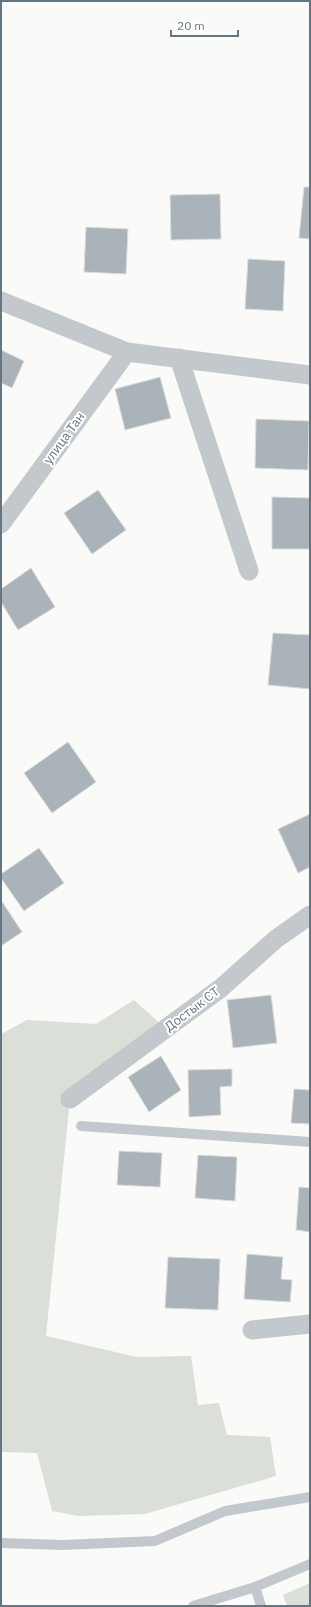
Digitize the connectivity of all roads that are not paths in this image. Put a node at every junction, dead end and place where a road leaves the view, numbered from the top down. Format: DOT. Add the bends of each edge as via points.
graph roads {
  1 [pos="1,301"];
  2 [pos="127,352"];
  3 [pos="178,358"];
  4 [pos="310,376"];
  5 [pos="1,524"];
  6 [pos="249,571"];
  7 [pos="310,915"];
  8 [pos="70,1100"];
  9 [pos="81,1126"];
  10 [pos="310,1142"];
  11 [pos="310,1324"];
  12 [pos="252,1330"];
  13 [pos="310,1496"];
  14 [pos="1,1543"];
  15 [pos="310,1564"];
  16 [pos="255,1587"];
  17 [pos="193,1606"];
  18 [pos="261,1606"];
  1 -- 2 [label="street"];
  2 -- 3 [label="street"];
  2 -- 5 [label="street, улица Тан"];
  3 -- 4 [label="street"];
  3 -- 6 [label="street"];
  7 -- 8 [label="street, Достык СТ" via="276,939 221,988"];
  9 -- 10 [label="lane"];
  11 -- 12 [label="street"];
  13 -- 14 [label="lane" via="225,1511 155,1541 63,1545"];
  15 -- 16 [label="lane"];
  16 -- 17 [label="lane"];
  16 -- 18 [label="lane"];
}
